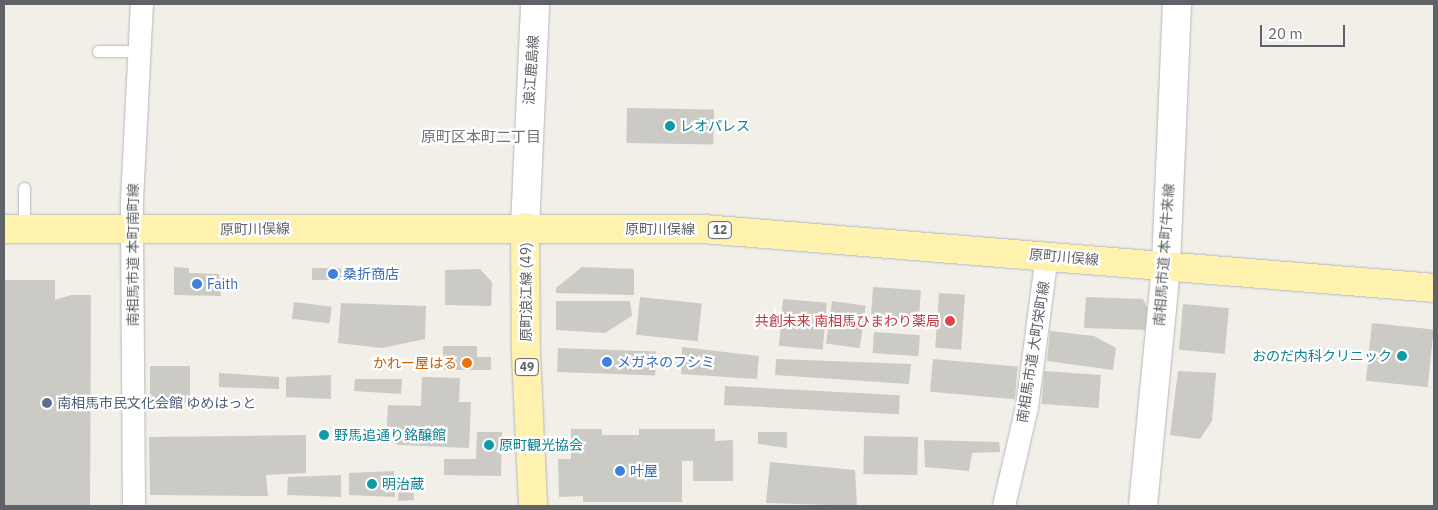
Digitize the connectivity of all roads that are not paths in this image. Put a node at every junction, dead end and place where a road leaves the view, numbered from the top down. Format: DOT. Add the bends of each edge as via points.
graph roads {
  1 [pos="142,4"];
  2 [pos="535,4"];
  3 [pos="1177,4"];
  4 [pos="98,50"];
  5 [pos="139,51"];
  6 [pos="24,188"];
  7 [pos="525,227"];
  8 [pos="14,229"];
  9 [pos="132,230"];
  10 [pos="1047,256"];
  11 [pos="1166,266"];
  12 [pos="1434,288"];
  13 [pos="134,506"];
  14 [pos="533,506"];
  15 [pos="1004,506"];
  16 [pos="1143,506"];
  1 -- 5 [label="street, 南相馬市道 本町南町線"];
  2 -- 7 [label="street, 浪江鹿島線"];
  3 -- 11 [label="street, 南相馬市道 本町牛来線"];
  4 -- 5 [label="lane"];
  5 -- 9 [label="street, 南相馬市道 本町南町線"];
  6 -- 8 [label="lane"];
  7 -- 9 [label="main road, 原町川俣線 / 12"];
  7 -- 10 [label="main road, 原町川俣線 / 12" via="703,229"];
  7 -- 14 [label="main road, 原町浪江線 (49) / 49" via="526,355"];
  8 -- 9 [label="main road, 原町川俣線 / 12"];
  9 -- 13 [label="street, 南相馬市道 本町南町線"];
  10 -- 11 [label="main road, 原町川俣線 / 12"];
  10 -- 15 [label="street, 南相馬市道 大町栄町線" via="1027,407"];
  11 -- 12 [label="main road, 原町川俣線 / 12"];
  11 -- 16 [label="street, 南相馬市道 本町牛来線"];
}
